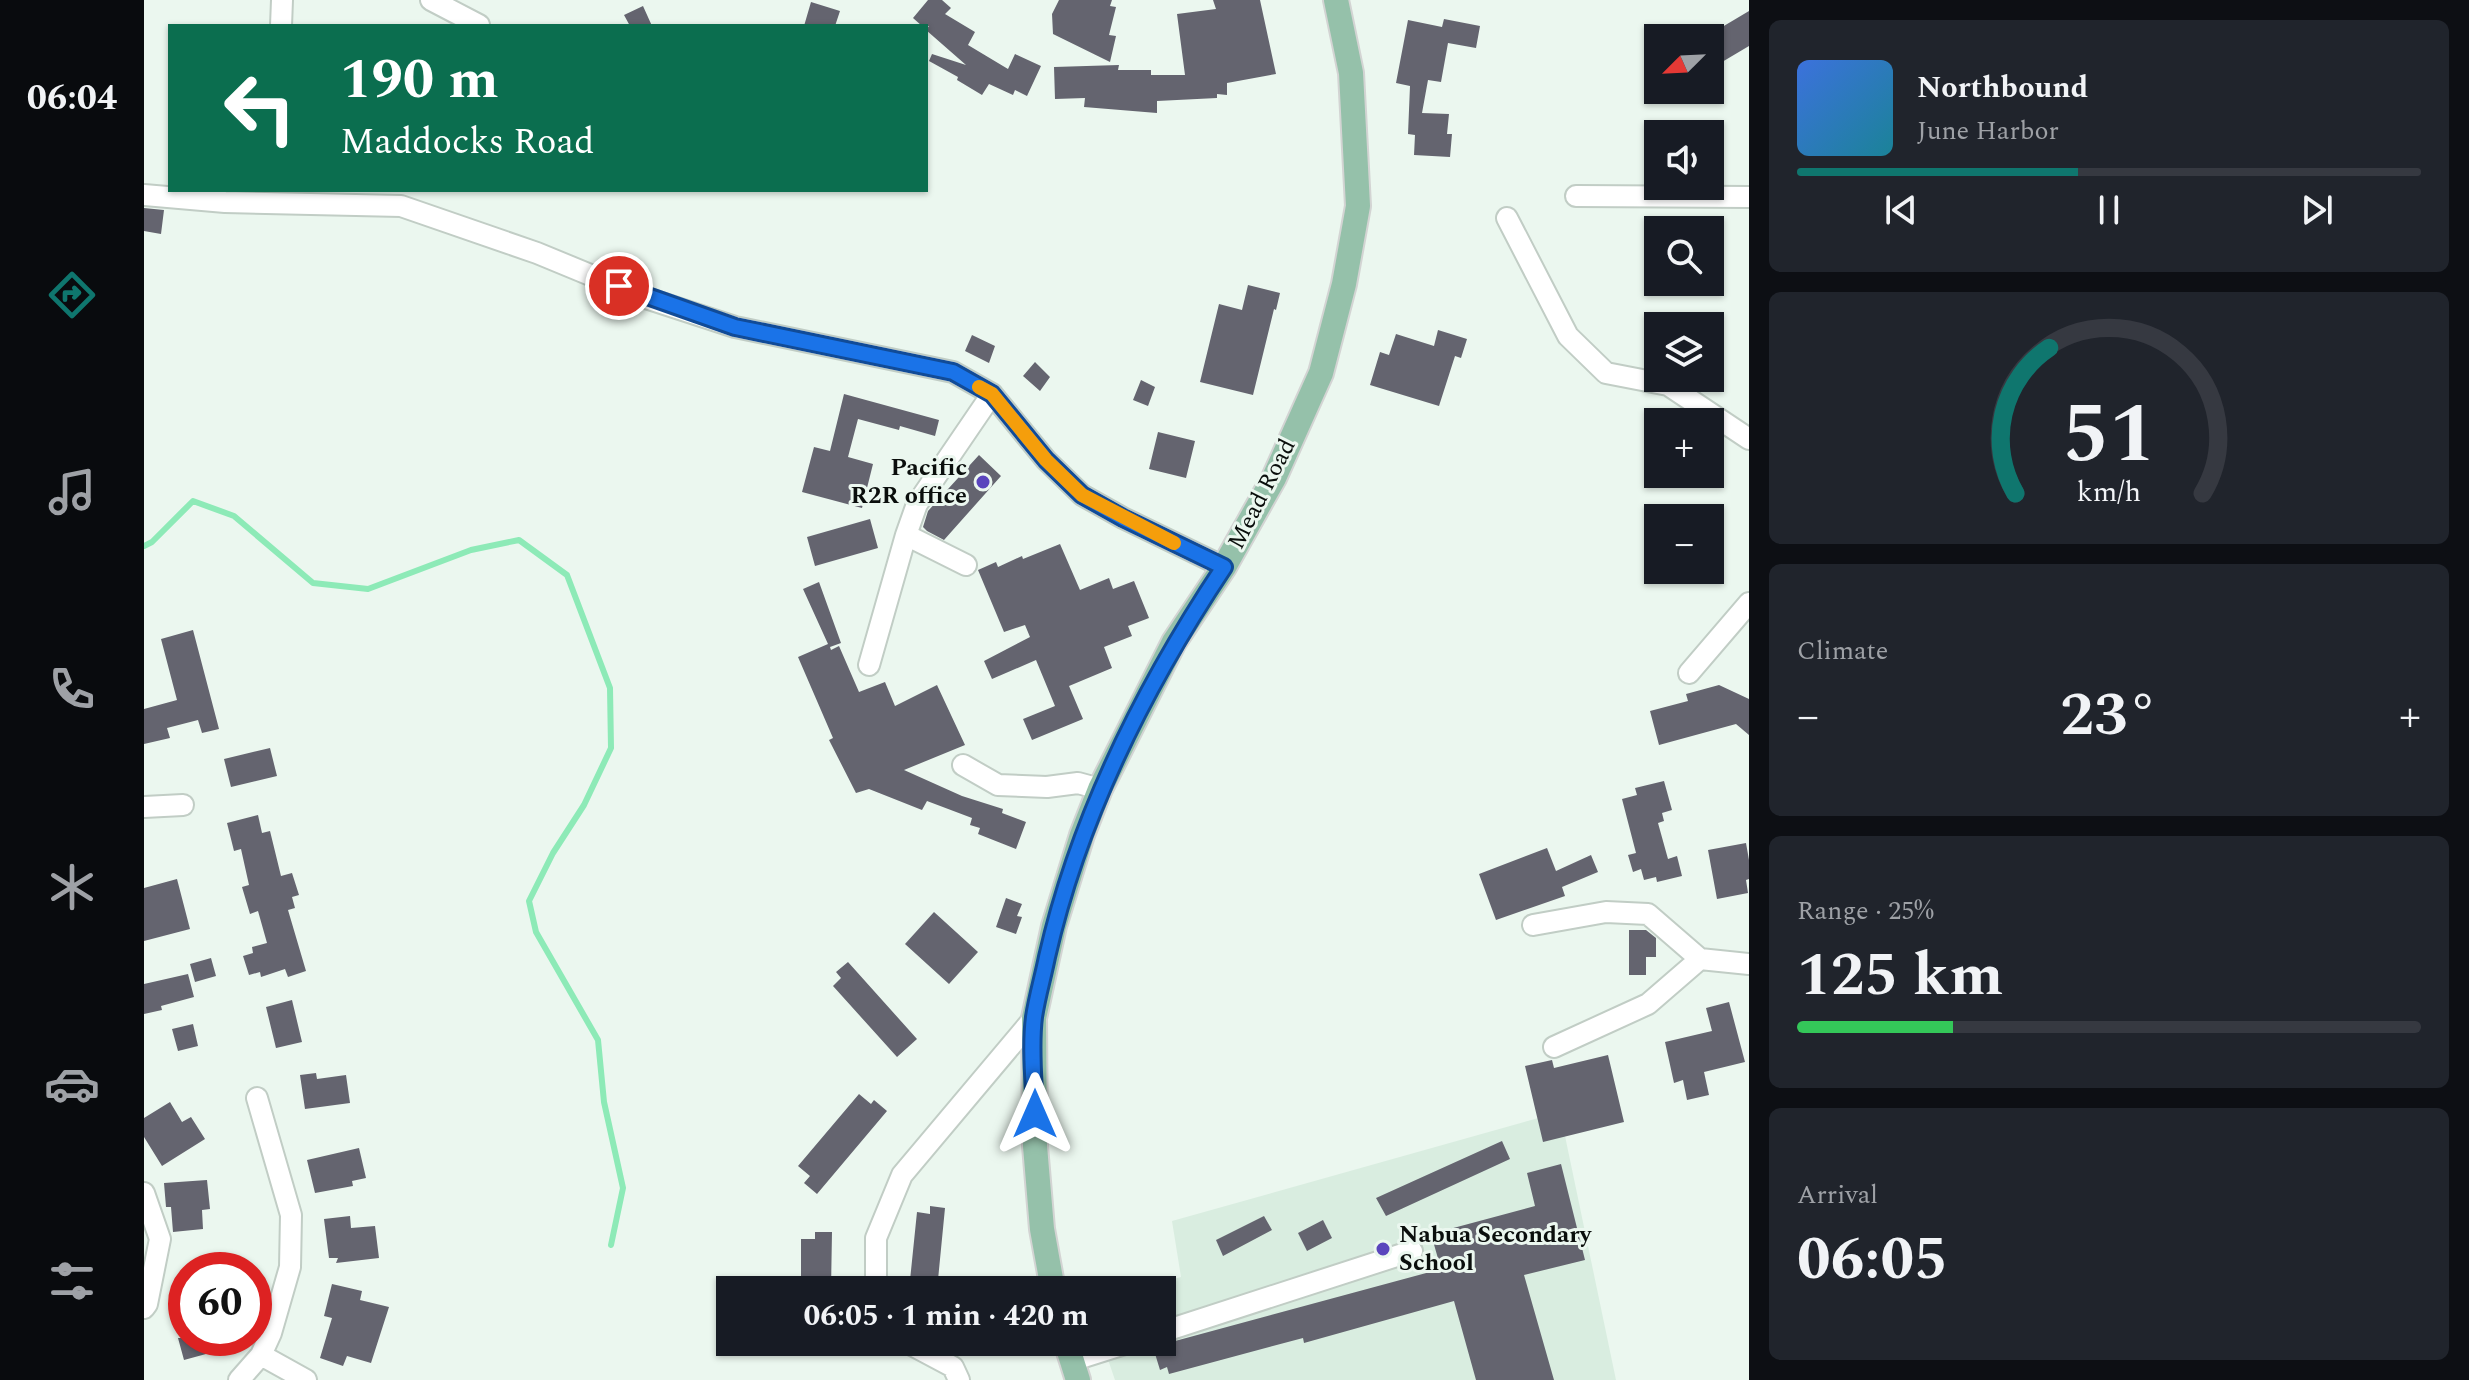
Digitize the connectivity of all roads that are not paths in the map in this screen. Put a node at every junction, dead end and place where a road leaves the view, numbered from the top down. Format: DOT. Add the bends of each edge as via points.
graph roads {
  1 [pos="282,0"];
  2 [pos="431,0"];
  3 [pos="1336,0"];
  4 [pos="281,24"];
  5 [pos="477,24"];
  6 [pos="144,195"];
  7 [pos="1576,196"];
  8 [pos="275,197"];
  9 [pos="1749,197"];
  10 [pos="1507,218"];
  11 [pos="992,394"];
  12 [pos="1749,439"];
  13 [pos="906,535"];
  14 [pos="966,565"];
  15 [pos="1224,567"];
  16 [pos="1749,603"];
  17 [pos="869,665"];
  18 [pos="1689,673"];
  19 [pos="963,765"];
  20 [pos="1100,789"];
  21 [pos="183,805"];
  22 [pos="144,807"];
  23 [pos="1533,925"];
  24 [pos="1700,959"];
  25 [pos="1749,964"];
  26 [pos="1034,1018"];
  27 [pos="1554,1047"];
  28 [pos="257,1098"];
  29 [pos="144,1193"];
  30 [pos="1412,1251"];
  31 [pos="876,1276"];
  32 [pos="1050,1276"];
  33 [pos="144,1308"];
  34 [pos="1176,1327"];
  35 [pos="272,1330"];
  36 [pos="260,1356"];
  37 [pos="263,1356"];
  38 [pos="932,1356"];
  39 [pos="239,1380"];
  40 [pos="306,1380"];
  41 [pos="959,1380"];
  1 -- 4 [label="street"];
  2 -- 5 [label="street"];
  3 -- 15 [label="main road, Mead Road" via="1351,73 1358,206 1344,284 1321,373 1274,478"];
  6 -- 8 [label="street" via="225,202"];
  7 -- 9 [label="street"];
  8 -- 11 [label="street" via="401,206 735,327 953,372"];
  10 -- 12 [label="street" via="1568,336 1582,352 1606,373 1668,385"];
  11 -- 13 [label="street" via="917,504"];
  11 -- 15 [label="street" via="1082,495"];
  13 -- 14 [label="street"];
  13 -- 17 [label="street"];
  15 -- 20 [label="main road, Mead Road" via="1174,642"];
  16 -- 18 [label="street"];
  19 -- 20 [label="street" via="998,785 1078,783"];
  20 -- 26 [label="main road, Mead Road" via="1054,926"];
  21 -- 22 [label="street"];
  23 -- 24 [label="street" via="1606,912 1648,914"];
  24 -- 25 [label="street"];
  24 -- 27 [label="street" via="1648,1004"];
  26 -- 31 [label="street" via="902,1175 876,1238"];
  26 -- 32 [label="main road, Mead Road" via="1035,1146"];
  28 -- 35 [label="street" via="291,1215 290,1267"];
  29 -- 33 [label="street" via="160,1239"];
  30 -- 34 [label="street"];
  36 -- 39 [label="street"];
  37 -- 40 [label="street"];
  38 -- 41 [label="street" via="953,1367"];
}
